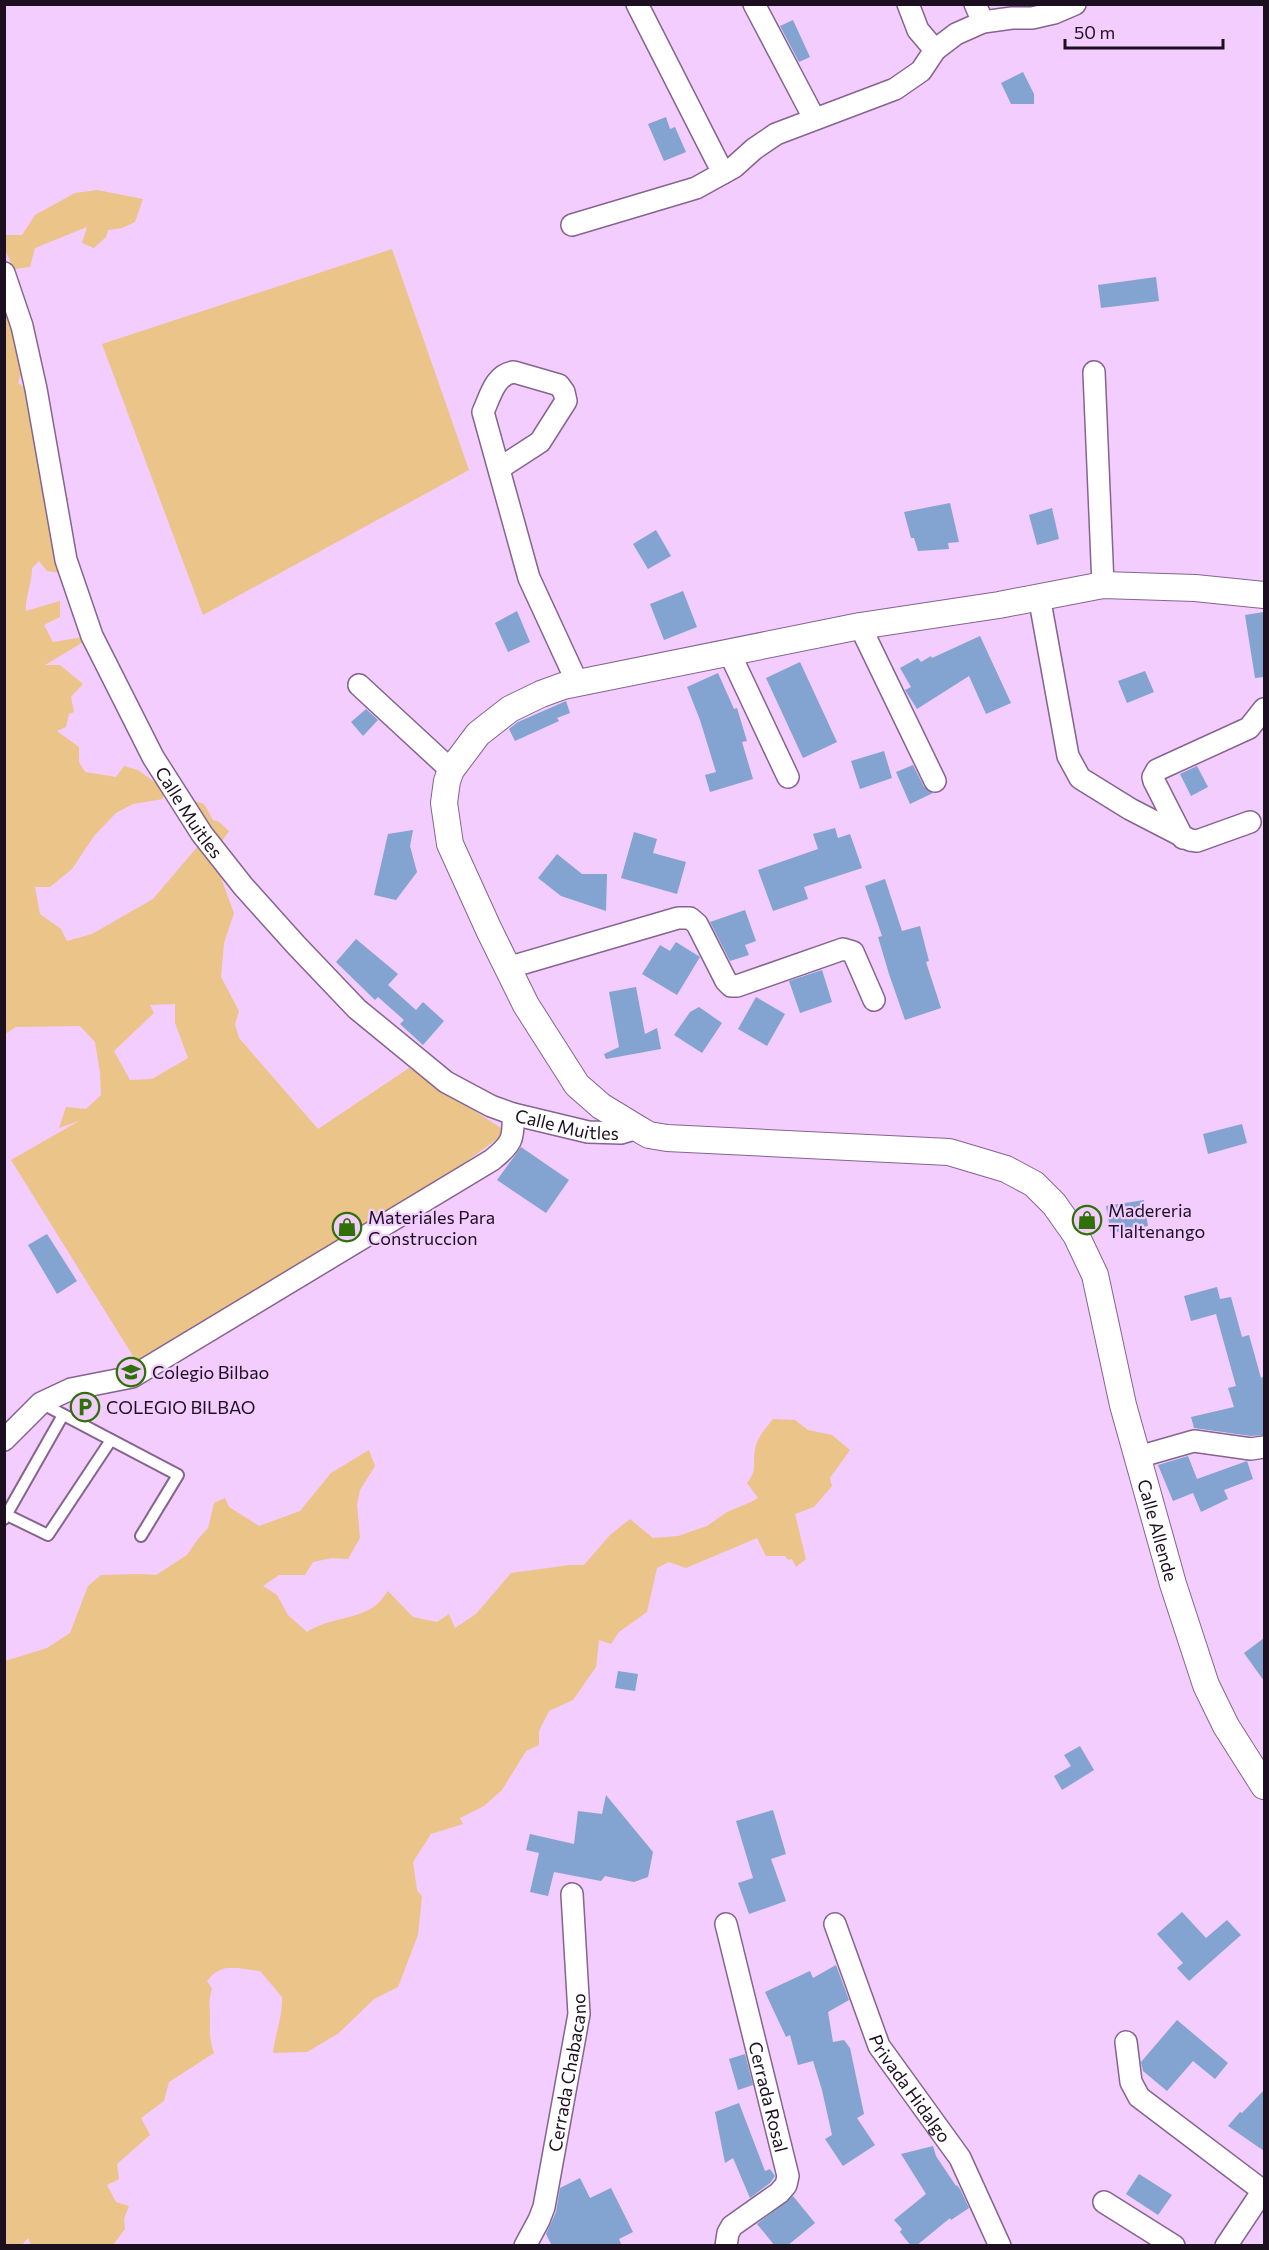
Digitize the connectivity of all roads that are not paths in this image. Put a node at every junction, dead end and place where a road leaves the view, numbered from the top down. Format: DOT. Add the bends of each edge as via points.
graph roads {
  1 [pos="637,4"];
  2 [pos="754,4"];
  3 [pos="908,4"];
  4 [pos="1075,4"];
  5 [pos="1031,11"];
  6 [pos="979,13"];
  7 [pos="935,50"];
  8 [pos="814,118"];
  9 [pos="723,173"];
  10 [pos="572,225"];
  11 [pos="4,273"];
  12 [pos="1094,372"];
  13 [pos="500,468"];
  14 [pos="1103,585"];
  15 [pos="1264,595"];
  16 [pos="1039,596"];
  17 [pos="860,626"];
  18 [pos="730,654"];
  19 [pos="578,682"];
  20 [pos="359,685"];
  21 [pos="1264,710"];
  22 [pos="451,770"];
  23 [pos="788,777"];
  24 [pos="935,781"];
  25 [pos="1250,822"];
  26 [pos="1183,838"];
  27 [pos="507,968"];
  28 [pos="874,1000"];
  29 [pos="513,1114"];
  30 [pos="637,1128"];
  31 [pos="41,1403"];
  32 [pos="63,1415"];
  33 [pos="4,1440"];
  34 [pos="111,1440"];
  35 [pos="1264,1447"];
  36 [pos="1138,1457"];
  37 [pos="6,1517"];
  38 [pos="141,1536"];
  39 [pos="1264,1786"];
  40 [pos="572,1894"];
  41 [pos="726,1924"];
  42 [pos="835,1924"];
  43 [pos="1126,2042"];
  44 [pos="1264,2190"];
  45 [pos="1104,2202"];
  46 [pos="525,2246"];
  47 [pos="726,2246"];
  48 [pos="1000,2246"];
  49 [pos="1174,2246"];
  50 [pos="1226,2246"];
  1 -- 9 [label="street"];
  2 -- 8 [label="street"];
  3 -- 7 [label="street" via="918,30"];
  4 -- 5 [label="street" via="1054,13"];
  5 -- 6 [label="street" via="1011,18"];
  6 -- 7 [label="street"];
  7 -- 8 [label="street" via="921,71 895,88"];
  8 -- 9 [label="street" via="776,134"];
  9 -- 10 [label="street" via="696,188"];
  11 -- 29 [label="street, Calle Muitles" via="34,379 66,560 92,636 153,757 202,834 243,886 357,1010 446,1082"];
  12 -- 14 [label="street"];
  13 -- 13 [label="street" via="483,412 498,379 514,372 559,385 566,401 546,435"];
  13 -- 19 [label="street" via="529,578"];
  14 -- 15 [label="street"];
  14 -- 16 [label="street"];
  16 -- 17 [label="street"];
  16 -- 26 [label="street" via="1072,766 1080,778"];
  17 -- 18 [label="street"];
  17 -- 24 [label="street"];
  18 -- 19 [label="street"];
  18 -- 23 [label="street"];
  19 -- 22 [label="street" via="510,709 478,734"];
  20 -- 22 [label="street"];
  21 -- 26 [label="street" via="1249,728 1159,768 1154,774"];
  22 -- 27 [label="street, Calle Allende" via="444,803 450,844"];
  25 -- 26 [label="street" via="1197,841"];
  27 -- 28 [label="street" via="678,918 690,918 731,986 848,949 853,952"];
  27 -- 30 [label="street, Calle Allende" via="577,1085 601,1106"];
  29 -- 30 [label="street, Calle Muitles" via="588,1132 621,1133"];
  29 -- 31 [label="street" via="514,1134 492,1160 132,1377 71,1389"];
  30 -- 36 [label="street, Calle Allende" via="667,1138 949,1152 1006,1169 1034,1184 1063,1215 1095,1275"];
  31 -- 32 [label="lane"];
  31 -- 33 [label="street"];
  32 -- 34 [label="lane"];
  32 -- 37 [label="lane"];
  34 -- 37 [label="lane" via="48,1535"];
  34 -- 38 [label="lane" via="178,1475"];
  35 -- 36 [label="street" via="1251,1449 1194,1441"];
  36 -- 39 [label="street, Calle Allende" via="1206,1685 1226,1726"];
  40 -- 46 [label="street, Cerrada Chabacano" via="579,2014 544,2207"];
  41 -- 47 [label="street, Cerrada Rosal" via="788,2176 779,2193 732,2226"];
  42 -- 48 [label="street, Privada Hidalgo" via="879,2046 960,2158"];
  43 -- 44 [label="street" via="1131,2082 1139,2097"];
  44 -- 50 [label="street"];
  45 -- 49 [label="street"];
}
